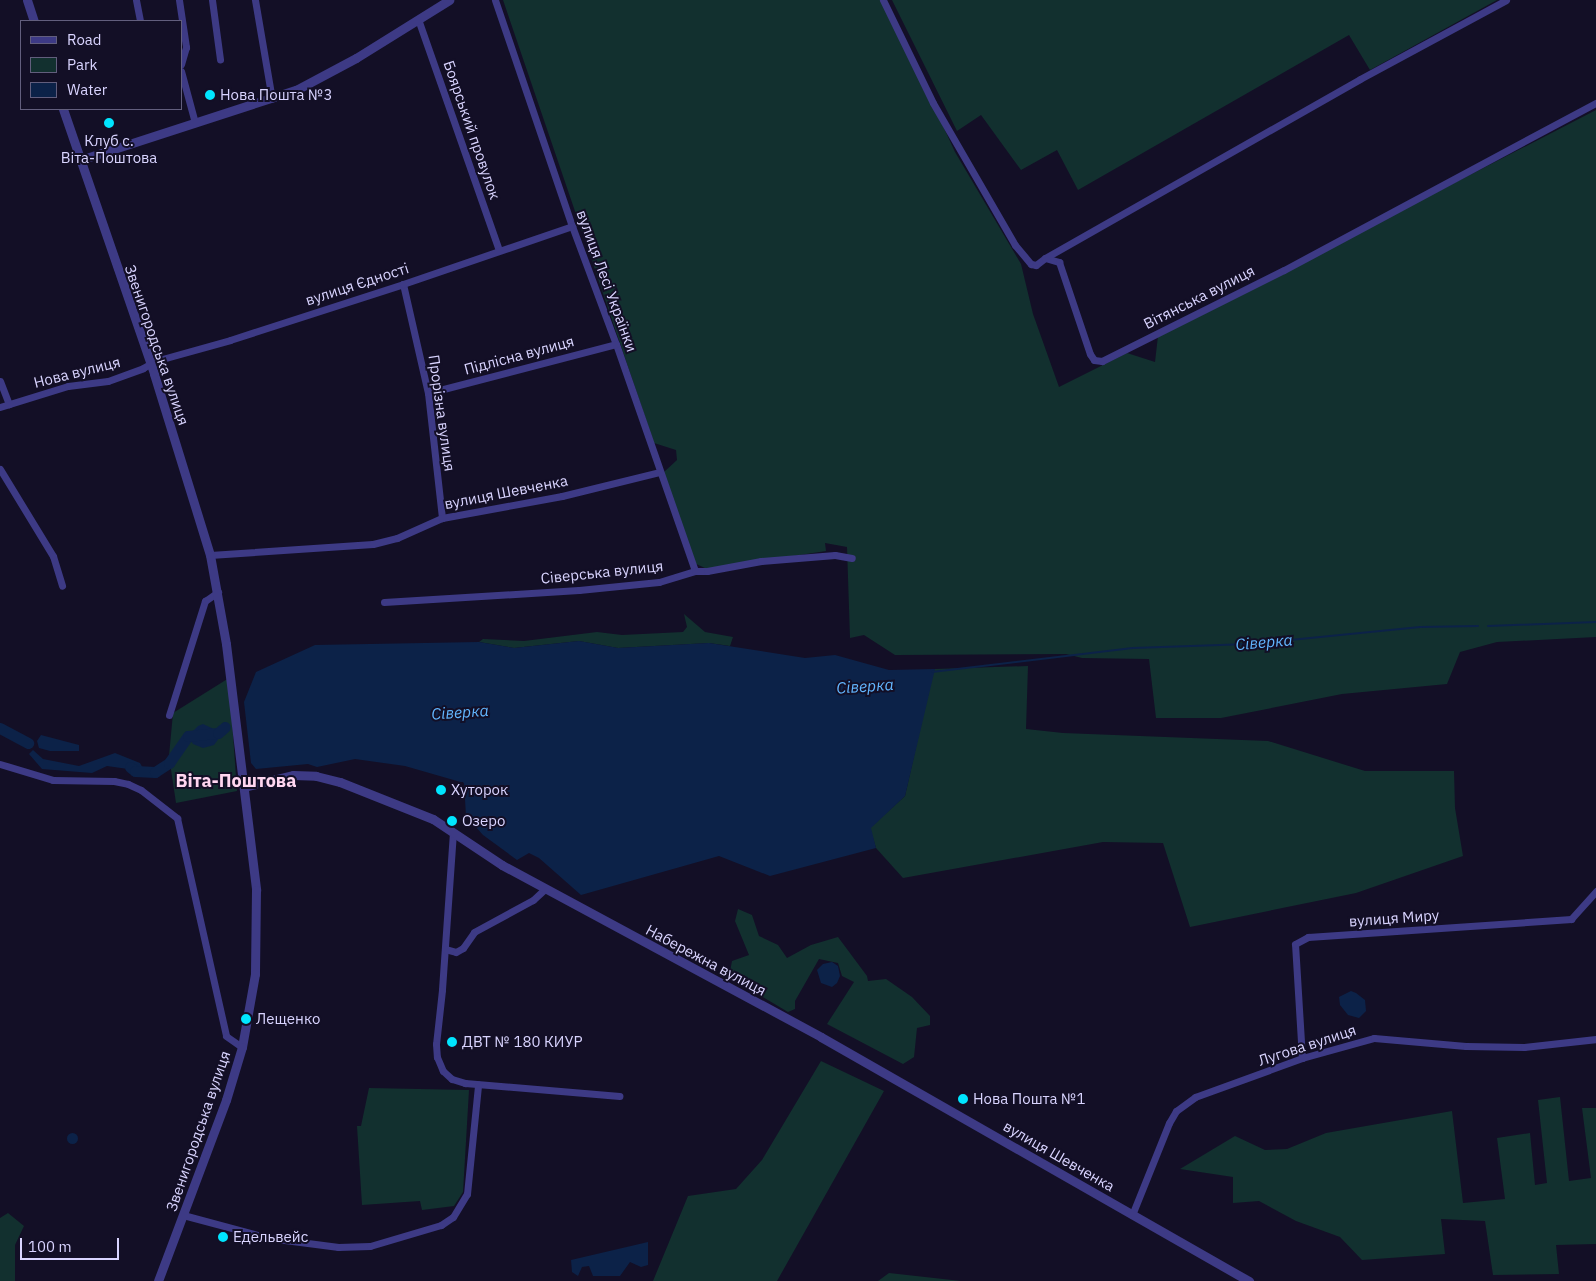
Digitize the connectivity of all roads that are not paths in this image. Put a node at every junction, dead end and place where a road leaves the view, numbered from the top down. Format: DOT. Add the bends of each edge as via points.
graph roads {
  1 [pos="27,0"];
  2 [pos="136,0"];
  3 [pos="179,0"];
  4 [pos="212,0"];
  5 [pos="255,0"];
  6 [pos="449,0"];
  7 [pos="494,0"];
  8 [pos="883,0"];
  9 [pos="1506,0"];
  10 [pos="418,19"];
  11 [pos="34,20"];
  12 [pos="140,20"];
  13 [pos="182,20"];
  14 [pos="182,20"];
  15 [pos="220,59"];
  16 [pos="182,61"];
  17 [pos="182,75"];
  18 [pos="272,99"];
  19 [pos="1596,103"];
  20 [pos="63,110"];
  21 [pos="195,123"];
  22 [pos="80,160"];
  23 [pos="572,226"];
  24 [pos="499,250"];
  25 [pos="1045,258"];
  26 [pos="403,284"];
  27 [pos="616,344"];
  28 [pos="150,364"];
  29 [pos="0,381"];
  30 [pos="428,393"];
  31 [pos="9,404"];
  32 [pos="0,407"];
  33 [pos="0,469"];
  34 [pos="660,472"];
  35 [pos="442,518"];
  36 [pos="210,555"];
  37 [pos="852,558"];
  38 [pos="696,571"];
  39 [pos="62,586"];
  40 [pos="218,592"];
  41 [pos="384,602"];
  42 [pos="169,715"];
  43 [pos="0,764"];
  44 [pos="244,787"];
  45 [pos="453,832"];
  46 [pos="545,889"];
  47 [pos="1596,891"];
  48 [pos="445,949"];
  49 [pos="1596,1039"];
  50 [pos="242,1047"];
  51 [pos="854,1056"];
  52 [pos="1302,1058"];
  53 [pos="478,1084"];
  54 [pos="619,1096"];
  55 [pos="183,1215"];
  56 [pos="1132,1215"];
  57 [pos="158,1281"];
  58 [pos="1249,1281"];
  1 -- 11 [label="street"];
  2 -- 12 [label="street"];
  3 -- 14 [label="street"];
  4 -- 15 [label="street"];
  5 -- 18 [label="street"];
  6 -- 10 [label="street"];
  7 -- 23 [label="street, вулиця Лесі Українки"];
  8 -- 25 [label="street" via="933,103 1015,245 1031,264 1036,265"];
  9 -- 25 [label="street"];
  10 -- 18 [label="street" via="318,79"];
  10 -- 24 [label="street, Боярський провулок"];
  13 -- 16 [label="street" via="186,47"];
  17 -- 21 [label="street"];
  18 -- 21 [label="street"];
  19 -- 25 [label="street, Вітянська вулиця" via="1420,198 1102,361 1094,360 1090,354 1059,262"];
  20 -- 22 [label="street, Звенигородська вулиця"];
  21 -- 22 [label="street"];
  22 -- 28 [label="street, Звенигородська вулиця"];
  23 -- 24 [label="street, вулиця Єдності"];
  23 -- 27 [label="street, вулиця Лесі Українки"];
  24 -- 26 [label="street, вулиця Єдності"];
  26 -- 28 [label="street, вулиця Єдності"];
  26 -- 30 [label="street, Прорізна вулиця"];
  27 -- 30 [label="street, Підлісна вулиця"];
  27 -- 34 [label="street, вулиця Лесі Українки"];
  28 -- 31 [label="street, Нова вулиця" via="108,381 68,386"];
  28 -- 36 [label="street, Звенигородська вулиця"];
  29 -- 31 [label="street"];
  30 -- 35 [label="street, Прорізна вулиця"];
  31 -- 32 [label="street, Нова вулиця"];
  33 -- 39 [label="street" via="53,556"];
  34 -- 35 [label="street, вулиця Шевченка" via="562,496"];
  34 -- 38 [label="street, вулиця Лесі Українки"];
  35 -- 36 [label="street, вулиця Шевченка" via="373,544"];
  36 -- 40 [label="street, Звенигородська вулиця"];
  37 -- 38 [label="street, Сіверська вулиця" via="835,555 761,561"];
  38 -- 41 [label="street, Сіверська вулиця" via="659,582"];
  40 -- 42 [label="street" via="205,601"];
  40 -- 44 [label="street, Звенигородська вулиця"];
  43 -- 50 [label="street, Звенигородська вулиця" via="53,780 128,784 177,818 226,1036"];
  44 -- 45 [label="street, Набережна вулиця" via="293,775 330,778 425,815"];
  44 -- 50 [label="street, Звенигородська вулиця" via="257,928 254,982"];
  45 -- 46 [label="street, Набережна вулиця"];
  45 -- 48 [label="street"];
  46 -- 48 [label="street" via="533,900 474,932 463,948 456,952"];
  46 -- 51 [label="street, Набережна вулиця"];
  47 -- 52 [label="street, вулиця Миру" via="1572,919 1308,937 1295,944"];
  48 -- 53 [label="street" via="437,1058 443,1071 452,1079"];
  49 -- 52 [label="street, Лугова вулиця" via="1524,1047 1374,1038"];
  50 -- 55 [label="street, Звенигородська вулиця"];
  51 -- 56 [label="street, вулиця Шевченка"];
  52 -- 56 [label="street, Лугова вулиця" via="1185,1103 1169,1123"];
  53 -- 54 [label="street"];
  53 -- 55 [label="street" via="468,1194 452,1217 441,1225 362,1247 338,1247 268,1238"];
  55 -- 57 [label="street, Звенигородська вулиця"];
  56 -- 58 [label="street, вулиця Шевченка"];
}
